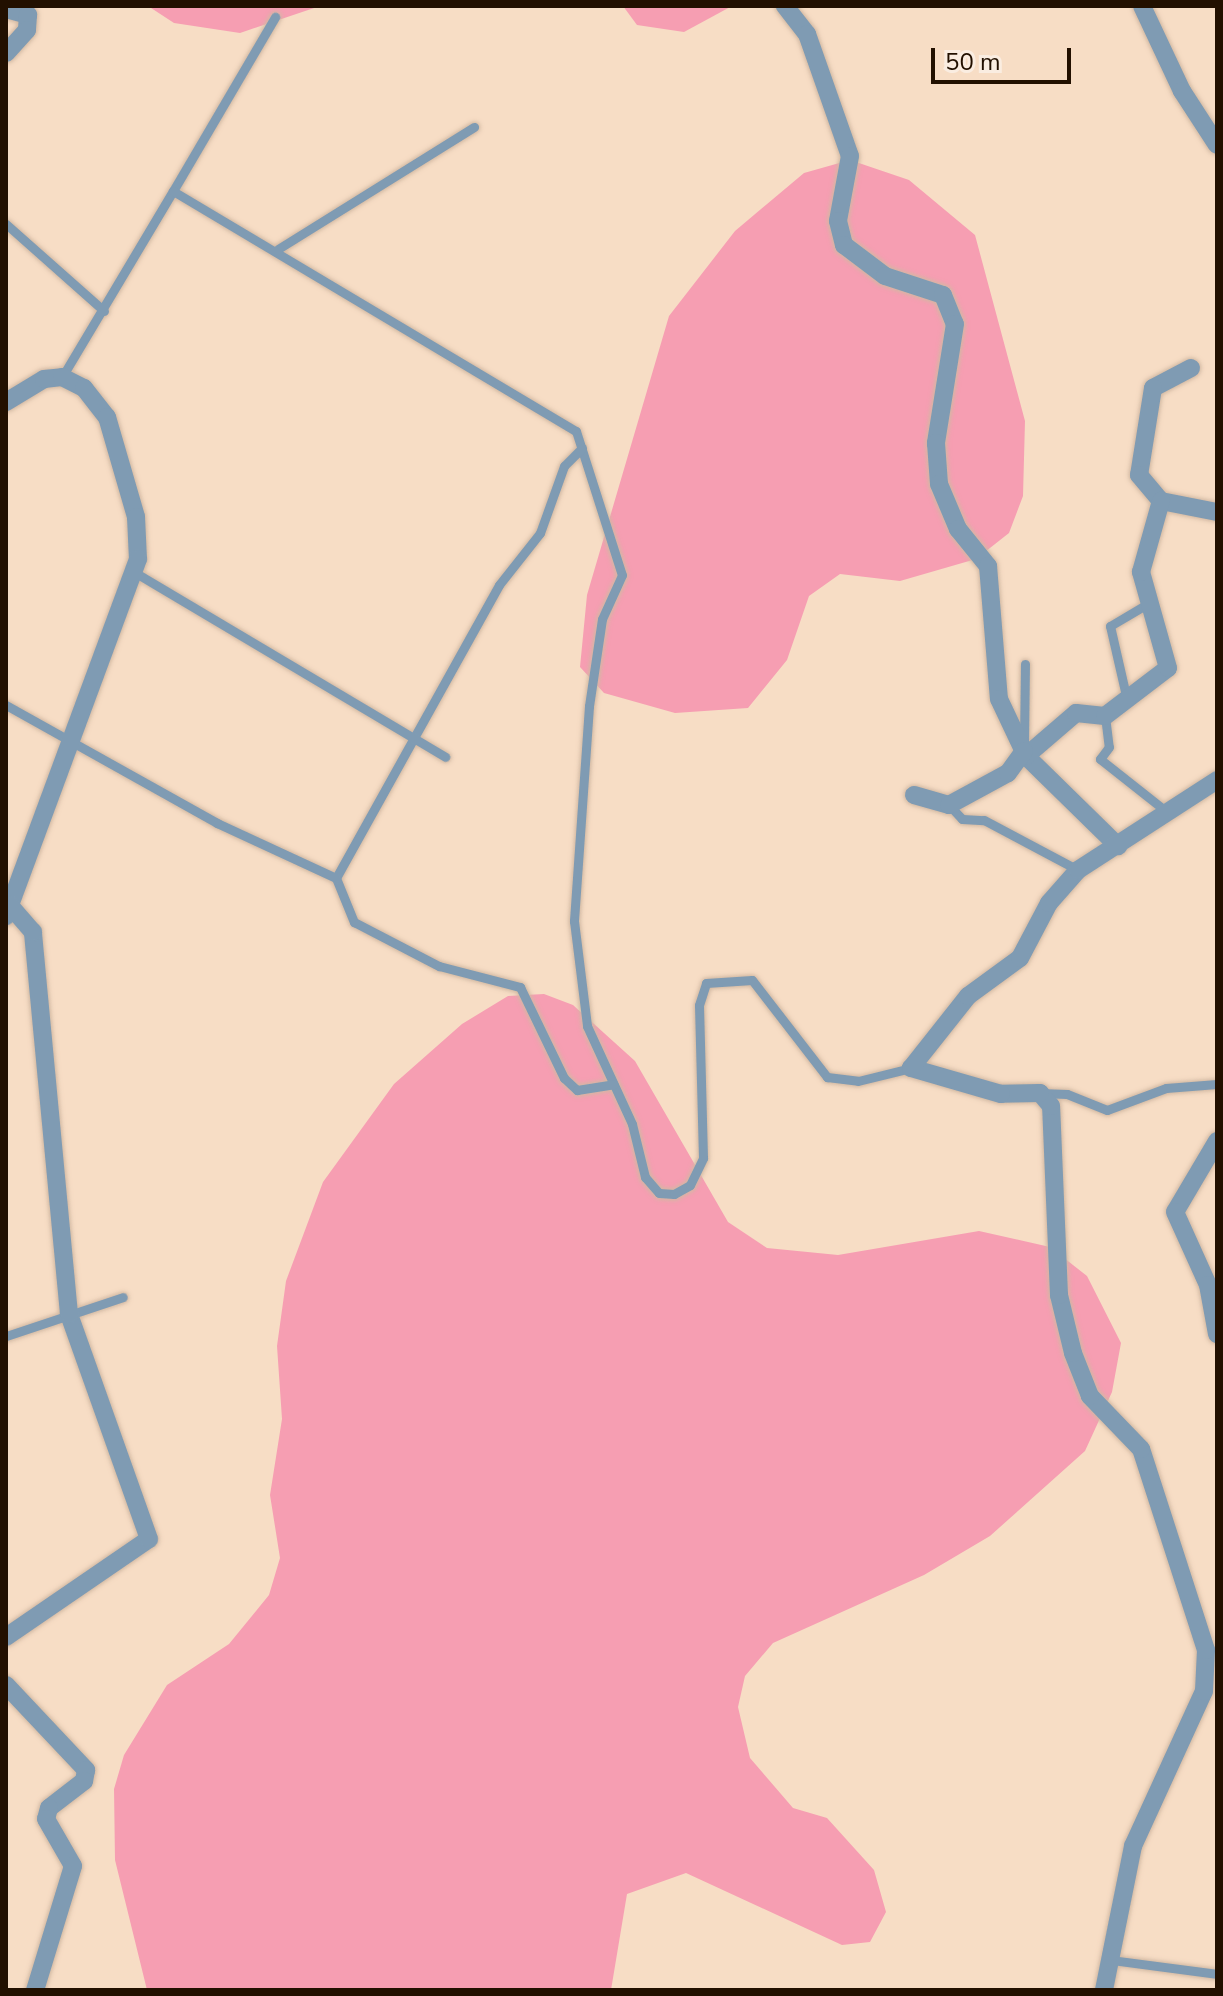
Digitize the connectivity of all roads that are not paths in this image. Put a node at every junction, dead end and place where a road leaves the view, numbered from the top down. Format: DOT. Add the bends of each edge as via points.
graph roads {
  1 [pos="785,6"];
  2 [pos="1142,6"];
  3 [pos="6,9"];
  4 [pos="275,17"];
  5 [pos="6,53"];
  6 [pos="474,127"];
  7 [pos="1217,145"];
  8 [pos="173,191"];
  9 [pos="6,224"];
  10 [pos="278,249"];
  11 [pos="104,311"];
  12 [pos="1191,368"];
  13 [pos="62,377"];
  14 [pos="6,402"];
  15 [pos="582,448"];
  16 [pos="1161,501"];
  17 [pos="1217,512"];
  18 [pos="134,572"];
  19 [pos="1147,604"];
  20 [pos="1025,664"];
  21 [pos="1127,700"];
  22 [pos="6,705"];
  23 [pos="1105,716"];
  24 [pos="412,737"];
  25 [pos="69,744"];
  26 [pos="1025,754"];
  27 [pos="445,757"];
  28 [pos="1217,780"];
  29 [pos="914,795"];
  30 [pos="949,805"];
  31 [pos="1167,812"];
  32 [pos="1118,846"];
  33 [pos="1078,870"];
  34 [pos="336,878"];
  35 [pos="8,911"];
  36 [pos="911,1068"];
  37 [pos="614,1084"];
  38 [pos="1217,1084"];
  39 [pos="1040,1093"];
  40 [pos="1217,1141"];
  41 [pos="123,1297"];
  42 [pos="69,1314"];
  43 [pos="1217,1334"];
  44 [pos="6,1336"];
  45 [pos="6,1637"];
  46 [pos="6,1685"];
  47 [pos="1111,1960"];
  48 [pos="1217,1974"];
  49 [pos="35,1990"];
  50 [pos="1104,1990"];
  1 -- 26 [label="street" via="807,34 850,156 838,221 844,245 885,276 943,295 955,324 936,443 939,484 958,529 988,566 999,699"];
  2 -- 7 [label="street"];
  3 -- 5 [label="street" via="28,15 27,30"];
  4 -- 8 [label="lane"];
  6 -- 10 [label="lane"];
  8 -- 10 [label="lane"];
  8 -- 11 [label="lane"];
  9 -- 11 [label="lane"];
  10 -- 15 [label="lane" via="576,431"];
  11 -- 13 [label="lane"];
  12 -- 16 [label="street" via="1153,388 1139,448 1139,475"];
  13 -- 14 [label="street"];
  13 -- 18 [label="street" via="84,388 107,417 136,517"];
  15 -- 24 [label="lane" via="564,466 540,533 499,585"];
  15 -- 37 [label="lane" via="622,575 602,619 589,706 574,921 587,1026"];
  16 -- 17 [label="street"];
  16 -- 19 [label="street" via="1141,572"];
  18 -- 24 [label="lane"];
  18 -- 25 [label="street"];
  19 -- 21 [label="lane" via="1110,626"];
  19 -- 21 [label="street" via="1168,668"];
  20 -- 26 [label="lane"];
  21 -- 23 [label="street"];
  22 -- 25 [label="lane"];
  23 -- 26 [label="street" via="1076,713"];
  23 -- 31 [label="lane" via="1109,747 1100,759"];
  24 -- 27 [label="lane"];
  24 -- 34 [label="lane"];
  25 -- 34 [label="lane"];
  25 -- 35 [label="street"];
  26 -- 30 [label="street" via="1008,773"];
  26 -- 32 [label="street"];
  28 -- 31 [label="street"];
  29 -- 30 [label="street"];
  30 -- 33 [label="lane" via="962,819 984,820"];
  31 -- 32 [label="street"];
  32 -- 33 [label="street"];
  33 -- 36 [label="street" via="1049,903 1020,958 968,996"];
  34 -- 37 [label="lane" via="354,922 439,966 520,987 564,1078 577,1090"];
  35 -- 42 [label="street" via="33,932"];
  36 -- 37 [label="lane" via="858,1081 827,1077 752,980 706,983 699,1005 703,1158 690,1185 674,1194 659,1193 645,1177"];
  36 -- 39 [label="street" via="1001,1094"];
  38 -- 39 [label="lane" via="1181,1085 1107,1110 1067,1094"];
  39 -- 47 [label="street" via="1051,1106 1059,1295 1073,1353 1090,1396 1141,1449 1206,1650 1204,1691 1133,1846"];
  40 -- 43 [label="street" via="1175,1212 1208,1285"];
  41 -- 42 [label="lane"];
  42 -- 44 [label="lane"];
  42 -- 45 [label="street" via="149,1539"];
  46 -- 49 [label="street" via="86,1770 84,1781 49,1808 46,1819 73,1866"];
  47 -- 48 [label="lane"];
  47 -- 50 [label="street"];
}
